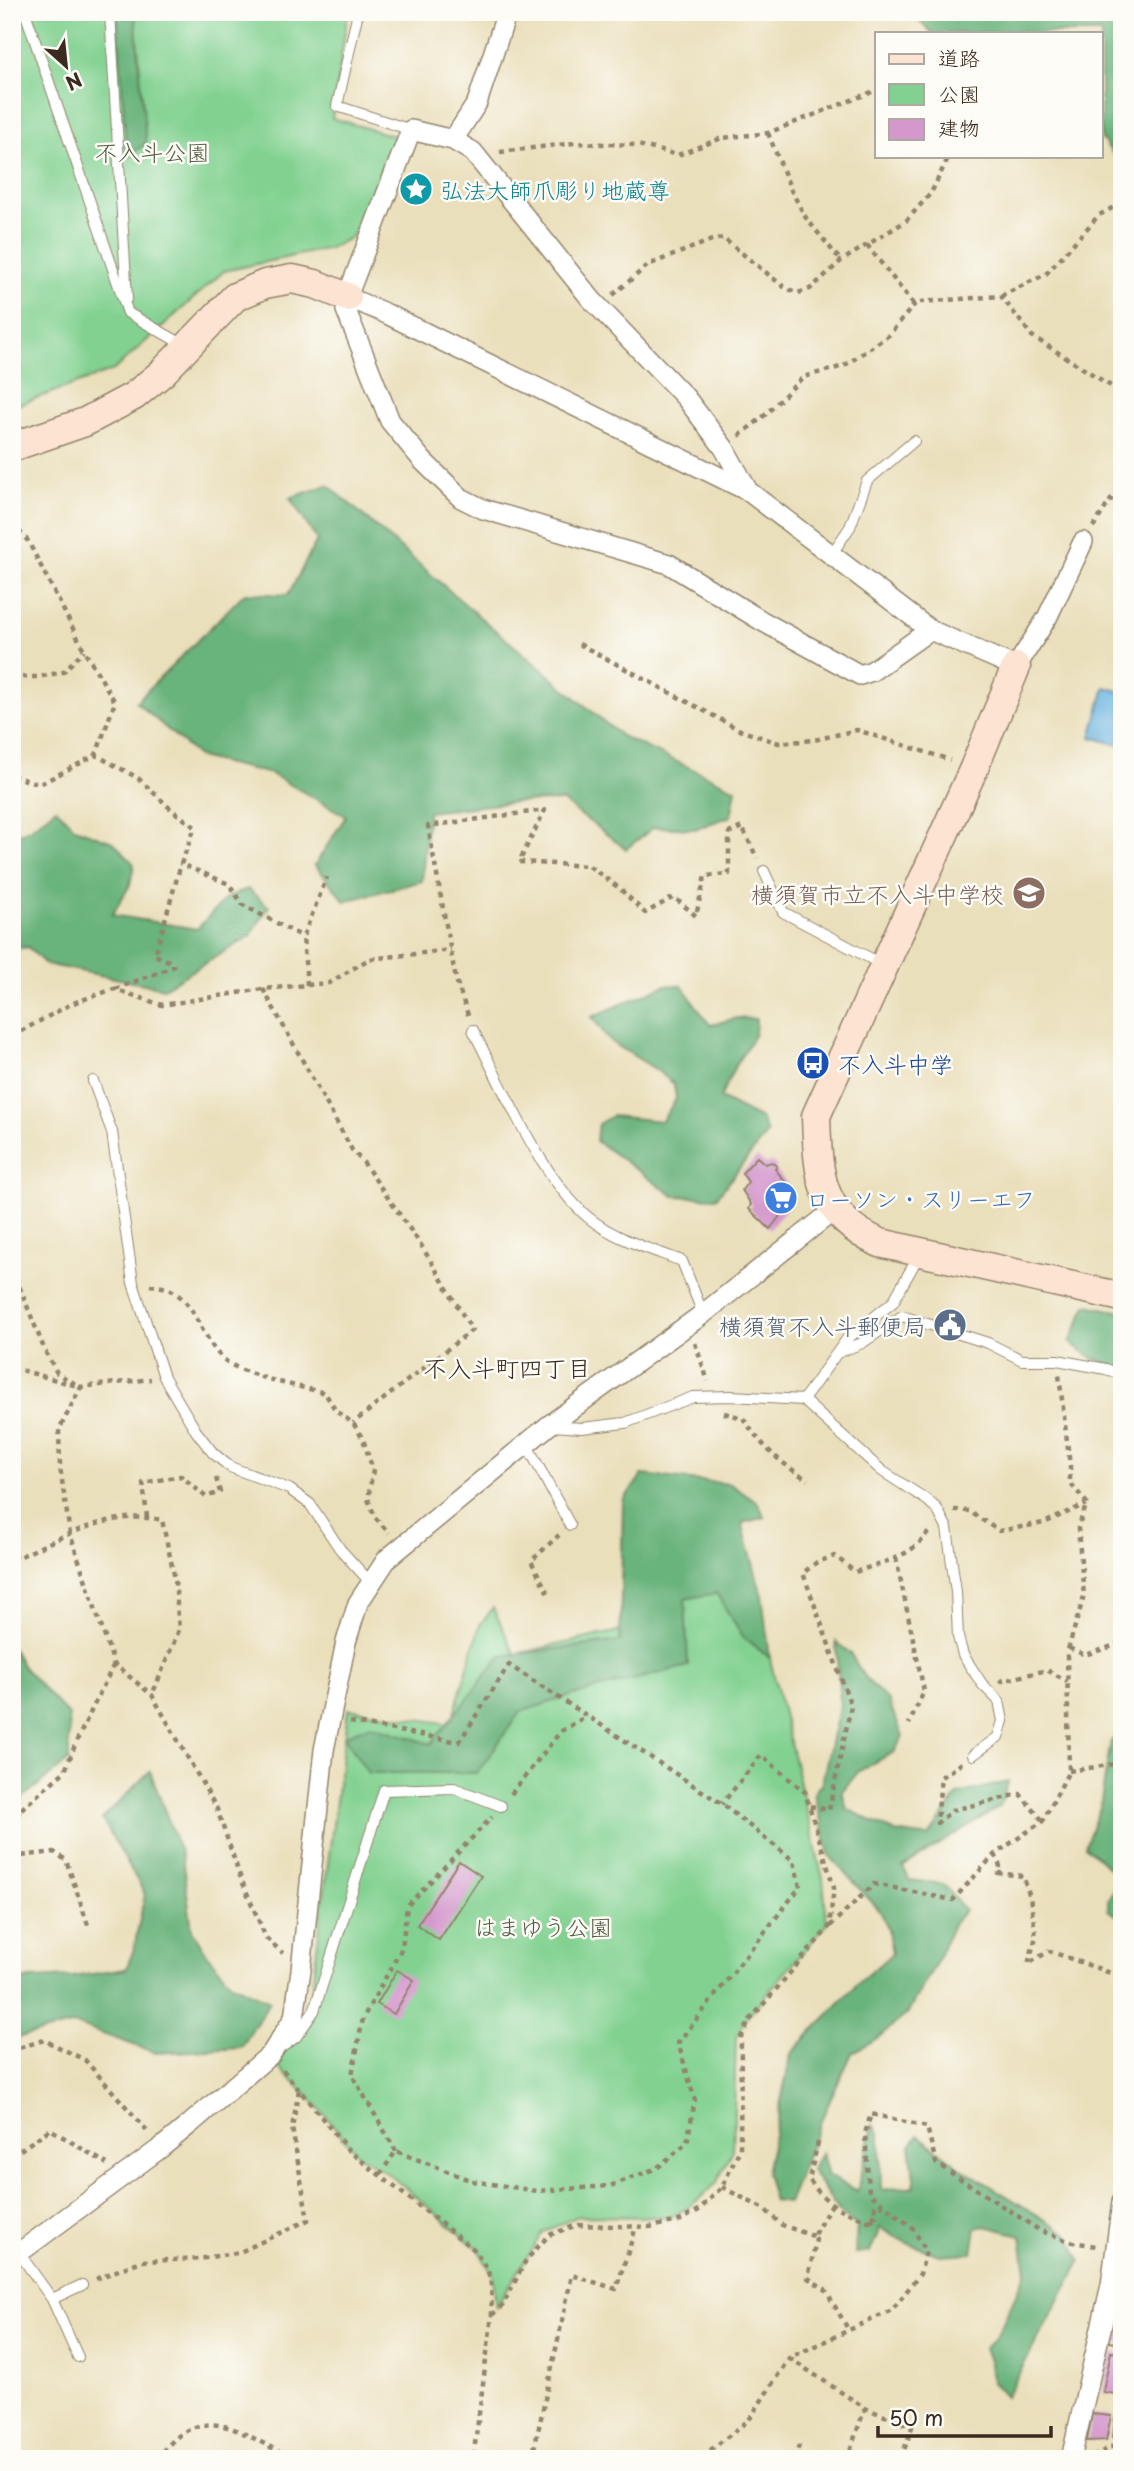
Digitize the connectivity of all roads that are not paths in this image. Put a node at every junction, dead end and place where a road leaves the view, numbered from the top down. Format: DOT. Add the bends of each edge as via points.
graph roads {
  1 [pos="25,12"];
  2 [pos="110,12"];
  3 [pos="358,12"];
  4 [pos="507,12"];
  5 [pos="411,130"];
  6 [pos="453,140"];
  7 [pos="347,297"];
  8 [pos="128,313"];
  9 [pos="188,347"];
  10 [pos="914,441"];
  11 [pos="12,447"];
  12 [pos="748,491"];
  13 [pos="1083,542"];
  14 [pos="831,555"];
  15 [pos="930,629"];
  16 [pos="1016,667"];
  17 [pos="764,871"];
  18 [pos="885,966"];
  19 [pos="473,1030"];
  20 [pos="93,1081"];
  21 [pos="834,1211"];
  22 [pos="921,1252"];
  23 [pos="1122,1297"];
  24 [pos="703,1314"];
  25 [pos="836,1354"];
  26 [pos="1122,1375"];
  27 [pos="803,1400"];
  28 [pos="548,1426"];
  29 [pos="526,1443"];
  30 [pos="570,1525"];
  31 [pos="370,1582"];
  32 [pos="973,1755"];
  33 [pos="501,1806"];
  34 [pos="271,2054"];
  35 [pos="1122,2202"];
  36 [pos="16,2256"];
  37 [pos="82,2285"];
  38 [pos="52,2300"];
  39 [pos="78,2357"];
  40 [pos="1071,2459"];
  1 -- 8 [label="lane"];
  2 -- 8 [label="lane"];
  3 -- 5 [label="lane" via="338,106"];
  4 -- 6 [label="street" via="477,103"];
  5 -- 6 [label="street"];
  5 -- 7 [label="street"];
  6 -- 12 [label="street" via="473,152 598,307 686,398 724,448"];
  7 -- 9 [label="street" via="292,279 265,284 235,297"];
  7 -- 12 [label="street"];
  7 -- 15 [label="street" via="346,310 390,421 461,498 483,509 669,564 860,675"];
  8 -- 9 [label="lane"];
  9 -- 11 [label="street" via="134,396 85,422"];
  10 -- 14 [label="lane" via="867,481 850,527"];
  12 -- 14 [label="street"];
  13 -- 16 [label="street" via="1047,618"];
  14 -- 15 [label="street"];
  15 -- 16 [label="street"];
  16 -- 18 [label="street"];
  17 -- 18 [label="lane" via="783,912"];
  18 -- 21 [label="street" via="816,1116 821,1179"];
  19 -- 24 [label="lane" via="528,1135 567,1195 589,1218 624,1239 681,1261"];
  20 -- 31 [label="lane" via="112,1132 133,1283 164,1377 213,1453 230,1467 289,1489 310,1504 340,1549"];
  21 -- 22 [label="street" via="859,1234"];
  21 -- 24 [label="street"];
  22 -- 23 [label="street"];
  22 -- 25 [label="lane" via="893,1302 847,1339"];
  24 -- 28 [label="street"];
  25 -- 26 [label="lane" via="902,1316 988,1343 1021,1360 1057,1360"];
  25 -- 27 [label="lane"];
  27 -- 28 [label="lane" via="693,1397 625,1423 582,1429"];
  27 -- 32 [label="lane" via="882,1471 927,1500 947,1528 958,1637 982,1684 999,1701 1003,1721 998,1737"];
  28 -- 29 [label="street"];
  29 -- 30 [label="lane"];
  29 -- 31 [label="street" via="387,1559"];
  31 -- 34 [label="street" via="346,1642 324,1750 294,2018"];
  33 -- 34 [label="lane" via="454,1788 384,1790 314,2011 296,2037"];
  34 -- 36 [label="street" via="162,2147"];
  35 -- 40 [label="street" via="1111,2285"];
  36 -- 38 [label="lane"];
  37 -- 38 [label="lane"];
  38 -- 39 [label="lane"];
}
